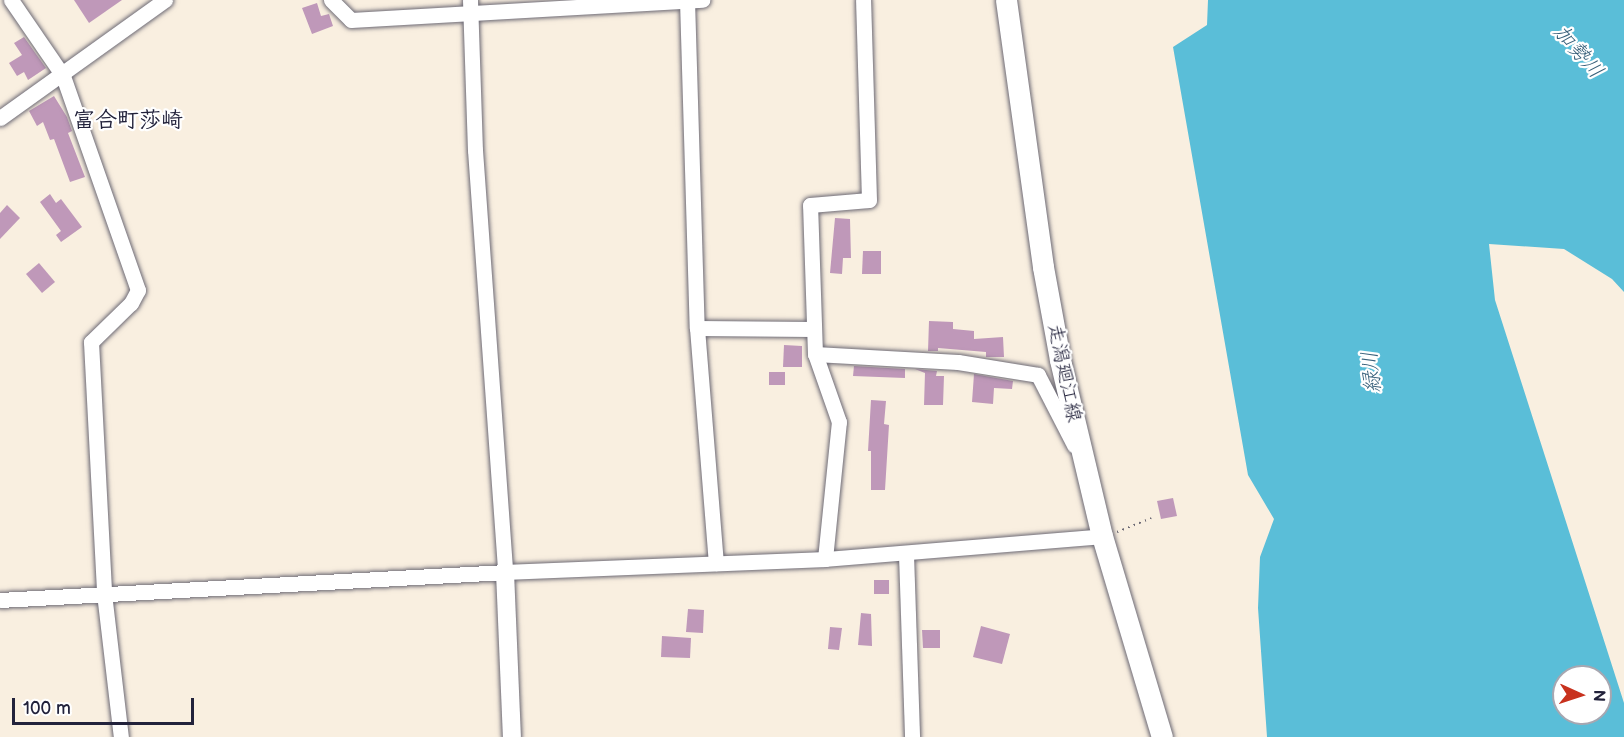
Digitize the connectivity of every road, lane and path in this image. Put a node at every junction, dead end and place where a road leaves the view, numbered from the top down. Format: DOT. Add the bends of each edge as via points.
graph roads {
  1 [pos="11,0"];
  2 [pos="165,0"];
  3 [pos="332,0"];
  4 [pos="687,0"];
  5 [pos="702,0"];
  6 [pos="863,0"];
  7 [pos="1006,0"];
  8 [pos="470,7"];
  9 [pos="63,76"];
  10 [pos="0,118"];
  11 [pos="698,328"];
  12 [pos="813,329"];
  13 [pos="815,354"];
  14 [pos="1084,462"];
  15 [pos="1151,518"];
  16 [pos="1102,536"];
  17 [pos="906,554"];
  18 [pos="825,559"];
  19 [pos="716,564"];
  20 [pos="505,572"];
  21 [pos="105,593"];
  22 [pos="0,600"];
  23 [pos="121,737"];
  24 [pos="512,737"];
  25 [pos="912,737"];
  26 [pos="1162,737"];
  1 -- 9 [label="street"];
  2 -- 9 [label="street"];
  3 -- 8 [label="street" via="351,20"];
  4 -- 5 [label="street"];
  4 -- 8 [label="street"];
  4 -- 11 [label="street"];
  6 -- 12 [label="street" via="869,200 810,205"];
  7 -- 14 [label="main road, 走潟廻江線" via="1043,267"];
  8 -- 20 [label="street" via="475,150"];
  9 -- 10 [label="street"];
  9 -- 21 [label="street" via="138,290 126,309 91,342"];
  11 -- 12 [label="street"];
  11 -- 19 [label="street"];
  12 -- 13 [label="street"];
  13 -- 14 [label="street" via="958,362 1038,375"];
  13 -- 18 [label="street" via="839,422"];
  14 -- 16 [label="main road, 走潟廻江線"];
  15 -- 16 [label="path"];
  16 -- 17 [label="street"];
  16 -- 26 [label="main road, 走潟廻江線"];
  17 -- 18 [label="street"];
  17 -- 25 [label="street"];
  18 -- 19 [label="street"];
  19 -- 20 [label="street"];
  20 -- 21 [label="street"];
  20 -- 24 [label="street"];
  21 -- 22 [label="street"];
  21 -- 23 [label="street"];
}
